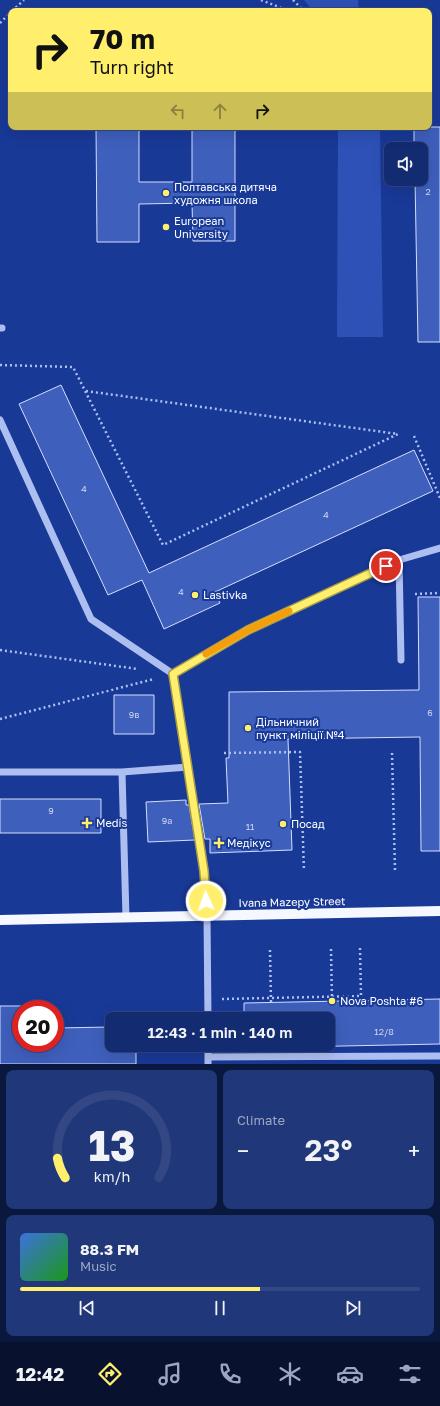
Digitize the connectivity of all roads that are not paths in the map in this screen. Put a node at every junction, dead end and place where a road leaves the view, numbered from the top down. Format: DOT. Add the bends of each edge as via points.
graph roads {
  1 [pos="0,420"];
  2 [pos="440,548"];
  3 [pos="399,560"];
  4 [pos="401,660"];
  5 [pos="173,674"];
  6 [pos="188,767"];
  7 [pos="0,772"];
  8 [pos="122,772"];
  9 [pos="440,911"];
  10 [pos="207,916"];
  11 [pos="126,918"];
  12 [pos="0,920"];
  13 [pos="208,1012"];
  14 [pos="409,1056"];
  15 [pos="440,1056"];
  16 [pos="208,1060"];
  17 [pos="284,1060"];
  18 [pos="409,1064"];
  1 -- 5 [label="lane" via="91,619"];
  2 -- 3 [label="lane"];
  3 -- 4 [label="lane"];
  3 -- 5 [label="lane" via="248,630"];
  5 -- 6 [label="lane"];
  6 -- 8 [label="lane"];
  6 -- 10 [label="lane" via="204,871"];
  7 -- 8 [label="lane"];
  8 -- 11 [label="lane"];
  9 -- 10 [label="main road, Ivana Mazepy Street"];
  10 -- 11 [label="main road, Ivana Mazepy Street"];
  10 -- 13 [label="lane"];
  11 -- 12 [label="main road, Ivana Mazepy Street"];
  14 -- 15 [label="lane"];
  14 -- 17 [label="lane"];
  14 -- 18 [label="lane"];
  16 -- 17 [label="lane"];
}
